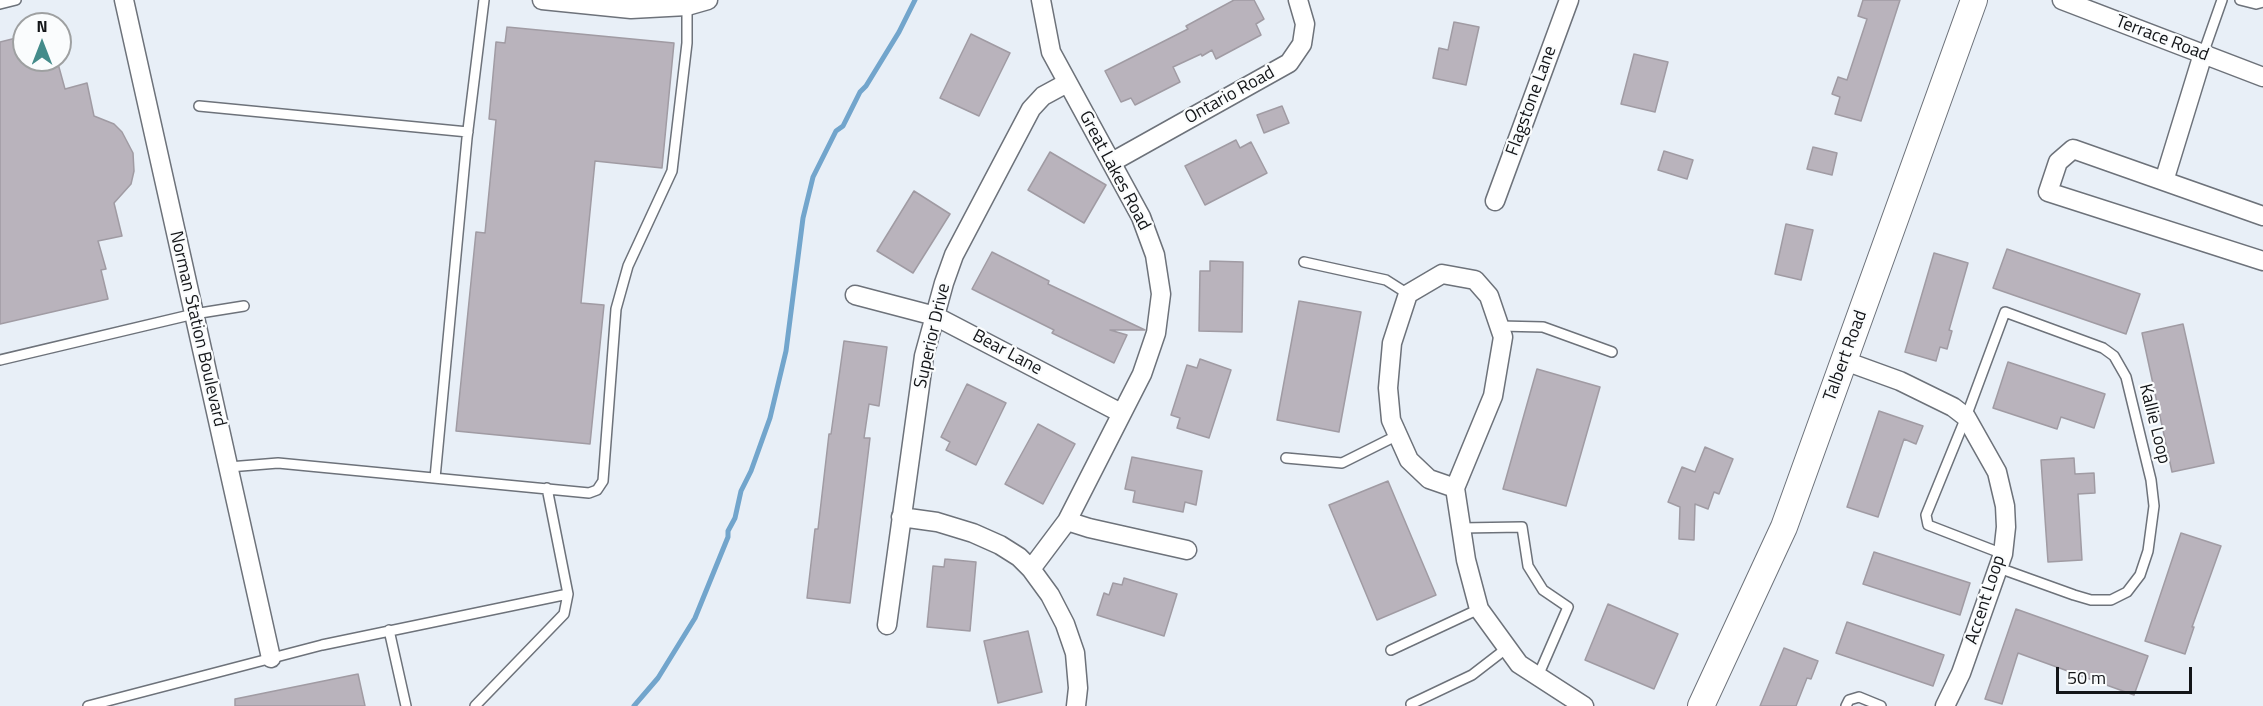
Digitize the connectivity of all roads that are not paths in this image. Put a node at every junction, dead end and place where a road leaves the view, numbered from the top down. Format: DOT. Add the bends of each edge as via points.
graph roads {
  1 [pos="16,0"];
  2 [pos="124,0"];
  3 [pos="484,0"];
  4 [pos="542,0"];
  5 [pos="708,0"];
  6 [pos="1041,0"];
  7 [pos="1298,0"];
  8 [pos="1569,0"];
  9 [pos="1974,0"];
  10 [pos="2062,0"];
  11 [pos="2222,0"];
  12 [pos="2240,0"];
  13 [pos="2263,2"];
  14 [pos="0,4"];
  15 [pos="687,6"];
  16 [pos="2203,54"];
  17 [pos="2263,77"];
  18 [pos="1067,83"];
  19 [pos="199,106"];
  20 [pos="468,132"];
  21 [pos="1112,162"];
  22 [pos="2164,181"];
  23 [pos="1495,201"];
  24 [pos="2263,216"];
  25 [pos="2263,261"];
  26 [pos="1304,262"];
  27 [pos="1408,294"];
  28 [pos="855,295"];
  29 [pos="244,306"];
  30 [pos="194,314"];
  31 [pos="935,316"];
  32 [pos="1500,326"];
  33 [pos="1612,352"];
  34 [pos="0,360"];
  35 [pos="1845,360"];
  36 [pos="1121,413"];
  37 [pos="1966,417"];
  38 [pos="1398,435"];
  39 [pos="1286,458"];
  40 [pos="229,467"];
  41 [pos="435,478"];
  42 [pos="547,488"];
  43 [pos="1455,488"];
  44 [pos="901,517"];
  45 [pos="1067,521"];
  46 [pos="1461,528"];
  47 [pos="1187,549"];
  48 [pos="2001,561"];
  49 [pos="1032,569"];
  50 [pos="568,594"];
  51 [pos="1479,609"];
  52 [pos="887,625"];
  53 [pos="389,630"];
  54 [pos="1507,648"];
  55 [pos="1391,650"];
  56 [pos="271,658"];
  57 [pos="1538,676"];
  58 [pos="1411,704"];
  59 [pos="88,706"];
  60 [pos="406,706"];
  61 [pos="475,706"];
  62 [pos="1076,706"];
  63 [pos="1584,706"];
  64 [pos="1701,706"];
  65 [pos="1846,706"];
  66 [pos="1881,706"];
  67 [pos="1945,706"];
  1 -- 14 [label="lane"];
  2 -- 30 [label="street, Norman Station Boulevard"];
  3 -- 20 [label="lane"];
  4 -- 15 [label="street" via="631,9"];
  5 -- 15 [label="street"];
  6 -- 18 [label="street, Great Lakes Road" via="1051,52"];
  7 -- 21 [label="street, Ontario Road" via="1305,24 1302,44 1289,63"];
  8 -- 23 [label="street, Flagstone Lane"];
  9 -- 35 [label="street, Talbert Road"];
  10 -- 16 [label="street, Terrace Road"];
  11 -- 16 [label="lane"];
  12 -- 13 [label="lane"];
  15 -- 42 [label="lane" via="687,44 672,171 628,267 616,309 603,481 589,493"];
  16 -- 17 [label="street, Terrace Road"];
  16 -- 22 [label="street"];
  18 -- 21 [label="street, Great Lakes Road"];
  18 -- 31 [label="street, Superior Drive" via="1043,96 1032,109 954,255"];
  19 -- 20 [label="lane"];
  20 -- 41 [label="lane"];
  21 -- 36 [label="street, Great Lakes Road" via="1141,217 1155,255 1161,294 1156,333 1142,374"];
  22 -- 24 [label="street"];
  22 -- 25 [label="street" via="2073,149 2058,162 2048,192"];
  26 -- 27 [label="lane" via="1386,280"];
  27 -- 32 [label="street" via="1442,274 1475,279 1490,296"];
  27 -- 38 [label="street" via="1392,343 1388,387 1391,420"];
  28 -- 31 [label="street, Bear Lane"];
  29 -- 30 [label="lane"];
  30 -- 34 [label="lane"];
  30 -- 40 [label="street, Norman Station Boulevard"];
  31 -- 36 [label="street, Bear Lane"];
  31 -- 44 [label="street, Superior Drive" via="924,356"];
  32 -- 33 [label="lane" via="1544,327"];
  32 -- 43 [label="street" via="1503,338 1493,396"];
  35 -- 37 [label="street, Accent Loop" via="1921,390"];
  35 -- 64 [label="street, Talbert Road" via="1784,527"];
  36 -- 45 [label="street, Great Lakes Road"];
  37 -- 48 [label="street, Accent Loop" via="1997,472 2006,527"];
  37 -- 48 [label="lane" via="1926,515 1928,525"];
  37 -- 48 [label="lane, Kallie Loop" via="2005,312 2103,348 2114,356 2126,377 2154,506 2148,551 2140,575 2127,592 2111,600 2091,600"];
  38 -- 39 [label="lane" via="1341,463"];
  38 -- 43 [label="street" via="1409,460 1429,479"];
  40 -- 41 [label="lane" via="278,463"];
  40 -- 56 [label="street, Norman Station Boulevard"];
  41 -- 42 [label="lane"];
  42 -- 50 [label="lane"];
  43 -- 46 [label="street"];
  44 -- 49 [label="street" via="972,532 999,545"];
  44 -- 52 [label="street, Superior Drive"];
  45 -- 47 [label="street"];
  45 -- 49 [label="street, Great Lakes Road"];
  46 -- 51 [label="street"];
  46 -- 57 [label="lane" via="1522,527 1528,566 1544,590 1568,608"];
  48 -- 67 [label="street, Accent Loop" via="1961,673"];
  49 -- 62 [label="street" via="1065,624 1075,653"];
  50 -- 53 [label="lane"];
  50 -- 61 [label="lane" via="564,614"];
  51 -- 54 [label="street"];
  51 -- 55 [label="lane"];
  53 -- 56 [label="lane"];
  53 -- 60 [label="lane"];
  54 -- 57 [label="street" via="1519,664"];
  54 -- 58 [label="lane" via="1472,675"];
  56 -- 59 [label="lane"];
  57 -- 63 [label="street"];
  65 -- 66 [label="lane" via="1849,700 1859,697"];
}
